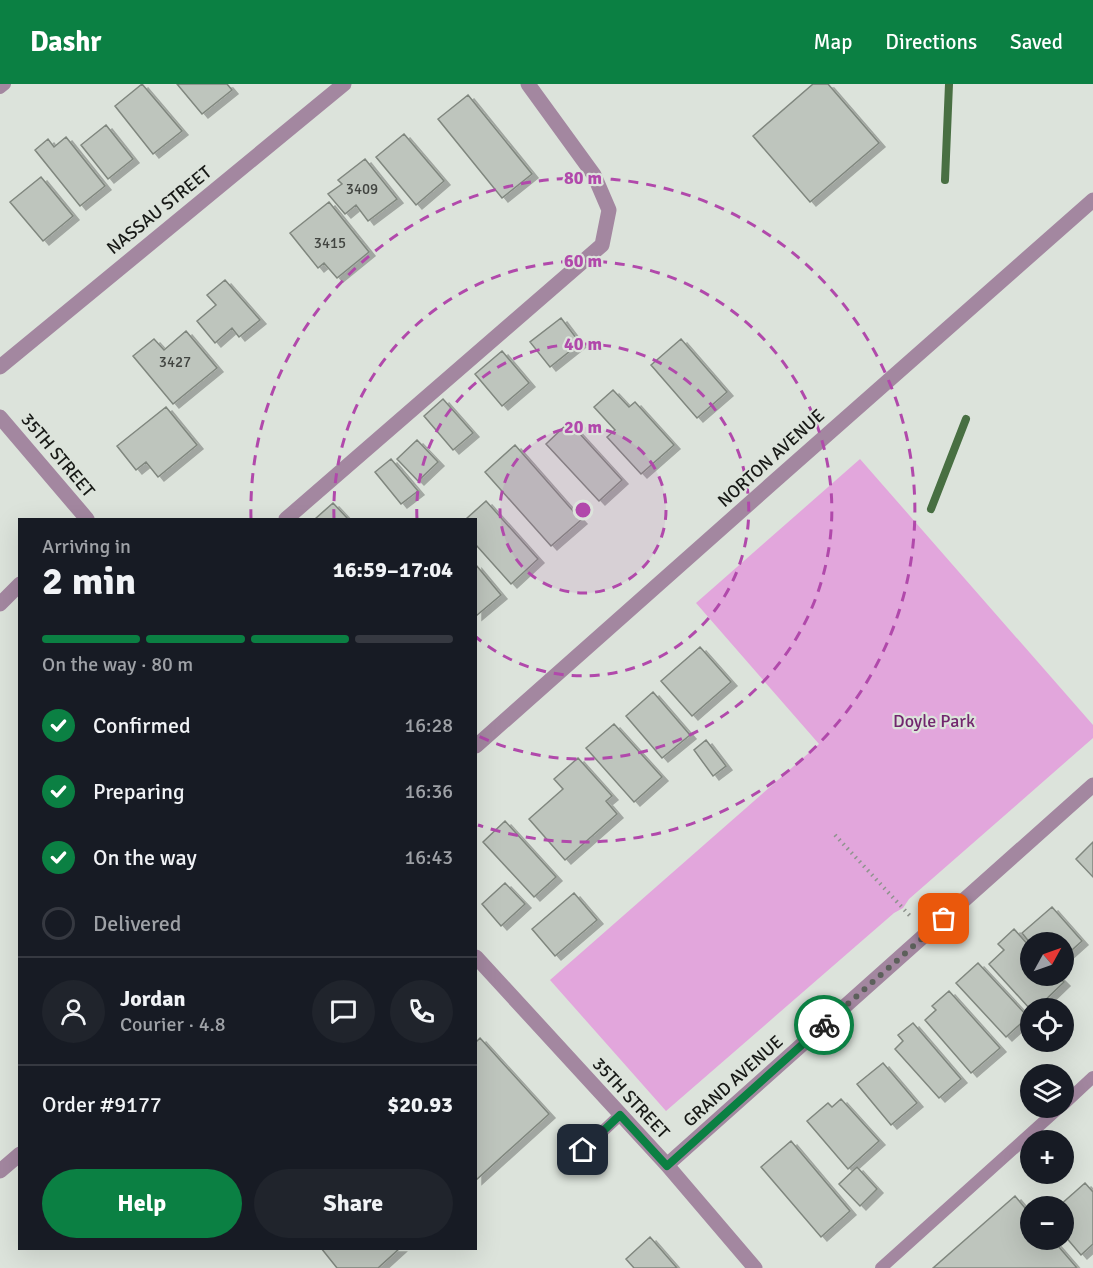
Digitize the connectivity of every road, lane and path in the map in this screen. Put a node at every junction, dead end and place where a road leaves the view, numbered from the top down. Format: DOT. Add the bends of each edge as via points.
graph roads {
  1 [pos="5,84"];
  2 [pos="344,84"];
  3 [pos="528,84"];
  4 [pos="0,88"];
  5 [pos="1093,200"];
  6 [pos="0,366"];
  7 [pos="0,417"];
  8 [pos="85,518"];
  9 [pos="287,518"];
  10 [pos="18,586"];
  11 [pos="0,604"];
  12 [pos="477,745"];
  13 [pos="1093,785"];
  14 [pos="835,835"];
  15 [pos="927,934"];
  16 [pos="477,958"];
  17 [pos="1093,1077"];
  18 [pos="1074,1095"];
  19 [pos="620,1115"];
  20 [pos="1049,1118"];
  21 [pos="583,1150"];
  22 [pos="18,1156"];
  23 [pos="667,1166"];
  24 [pos="0,1171"];
  25 [pos="755,1268"];
  26 [pos="881,1268"];
  1 -- 4 [label="lane"];
  2 -- 6 [label="street, NASSAU STREET"];
  3 -- 9 [label="street" via="594,175 609,210 602,245"];
  5 -- 12 [label="street, NORTON AVENUE"];
  7 -- 8 [label="street, 35TH STREET"];
  10 -- 11 [label="street"];
  13 -- 15 [label="street, GRAND AVENUE"];
  14 -- 15 [label="path"];
  15 -- 23 [label="street, GRAND AVENUE"];
  16 -- 19 [label="street, 35TH STREET"];
  17 -- 18 [label="lane"];
  19 -- 21 [label="lane"];
  19 -- 23 [label="street, 35TH STREET"];
  20 -- 26 [label="lane"];
  22 -- 24 [label="street"];
  23 -- 25 [label="street, 35TH STREET"];
}
